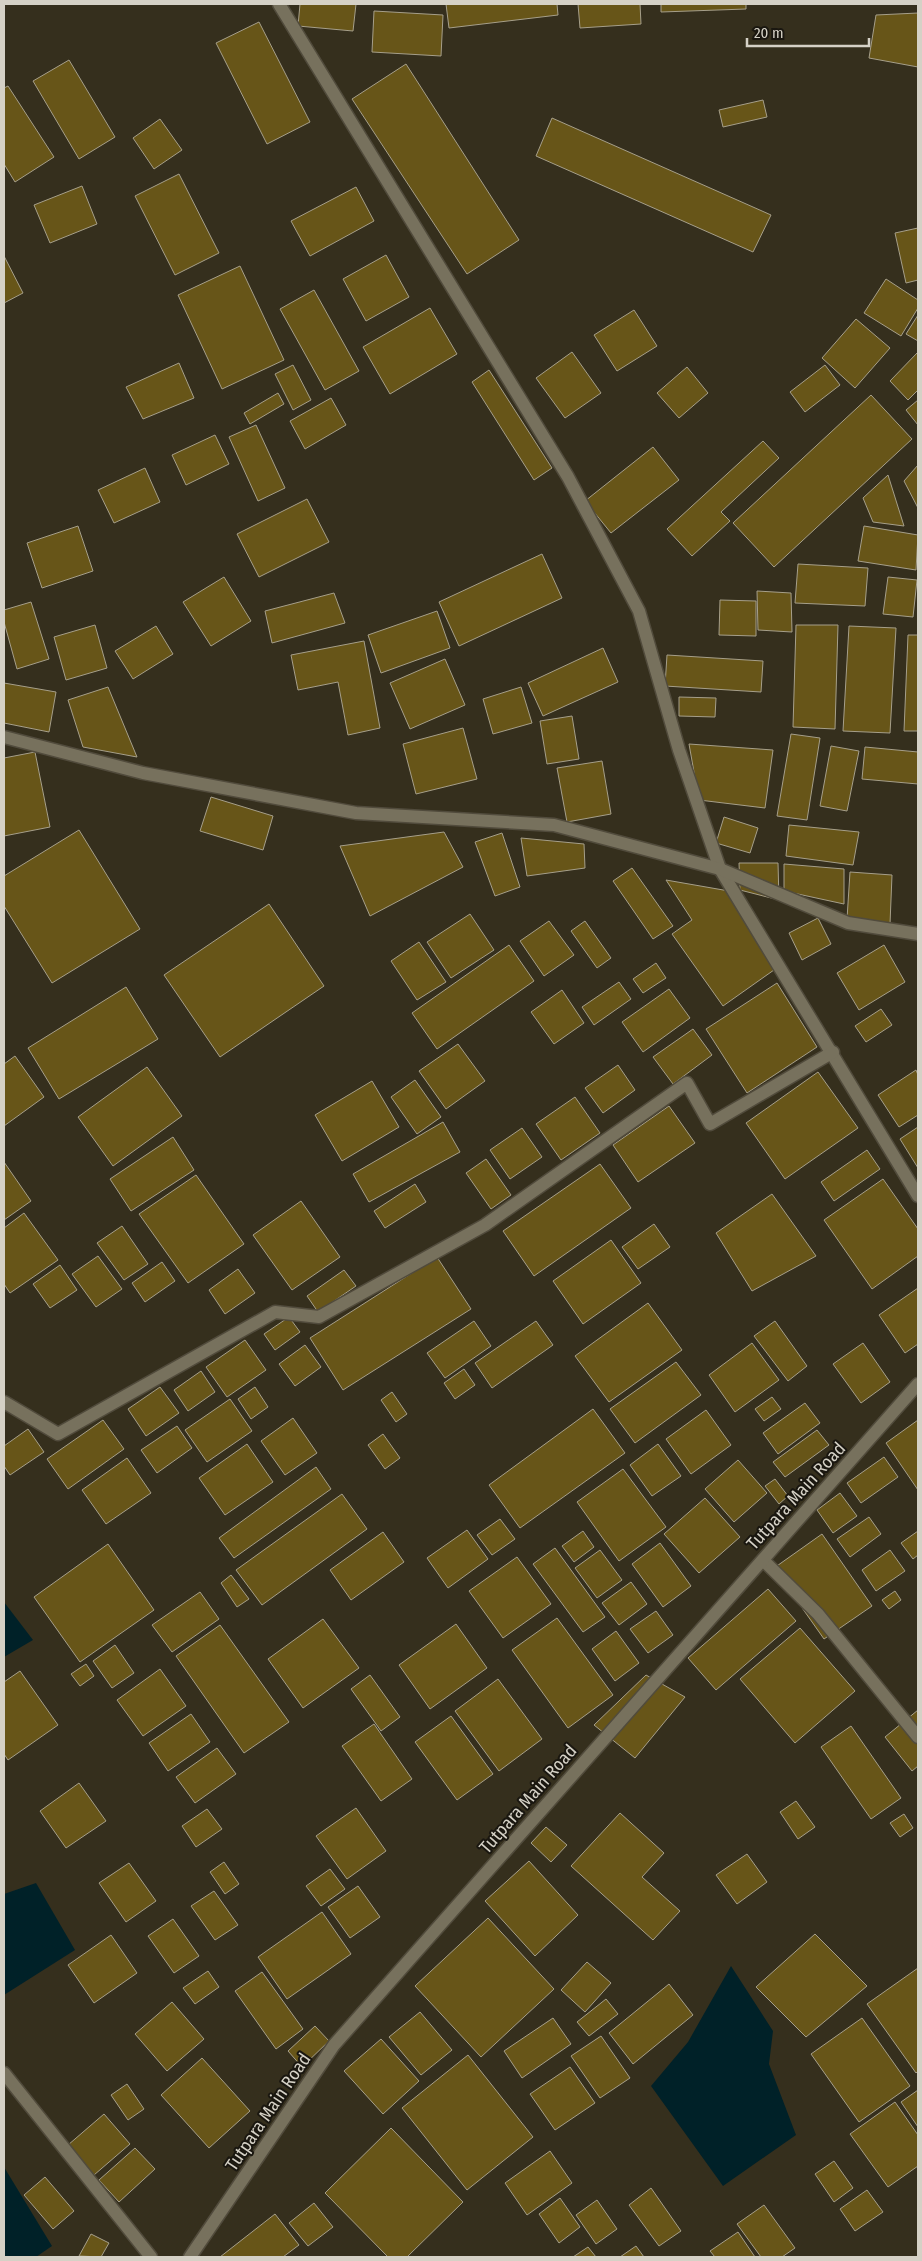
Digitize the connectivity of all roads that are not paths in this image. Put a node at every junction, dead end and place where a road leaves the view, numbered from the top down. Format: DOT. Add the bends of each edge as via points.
graph roads {
  1 [pos="279,4"];
  2 [pos="4,737"];
  3 [pos="720,869"];
  4 [pos="918,934"];
  5 [pos="833,1052"];
  6 [pos="918,1196"];
  7 [pos="918,1384"];
  8 [pos="4,1402"];
  9 [pos="763,1560"];
  10 [pos="918,1737"];
  11 [pos="4,2073"];
  12 [pos="151,2257"];
  13 [pos="190,2257"];
  1 -- 3 [label="street" via="568,477 639,611 679,750"];
  2 -- 3 [label="street" via="143,774 356,813 554,825"];
  3 -- 4 [label="street" via="848,923"];
  3 -- 5 [label="street"];
  5 -- 6 [label="street"];
  5 -- 8 [label="street" via="710,1124 687,1083 459,1239 319,1317 275,1312 58,1434"];
  7 -- 9 [label="street, Tutpara Main Road"];
  9 -- 10 [label="street" via="818,1614"];
  9 -- 13 [label="street, Tutpara Main Road" via="334,2045"];
  11 -- 12 [label="street"];
}
